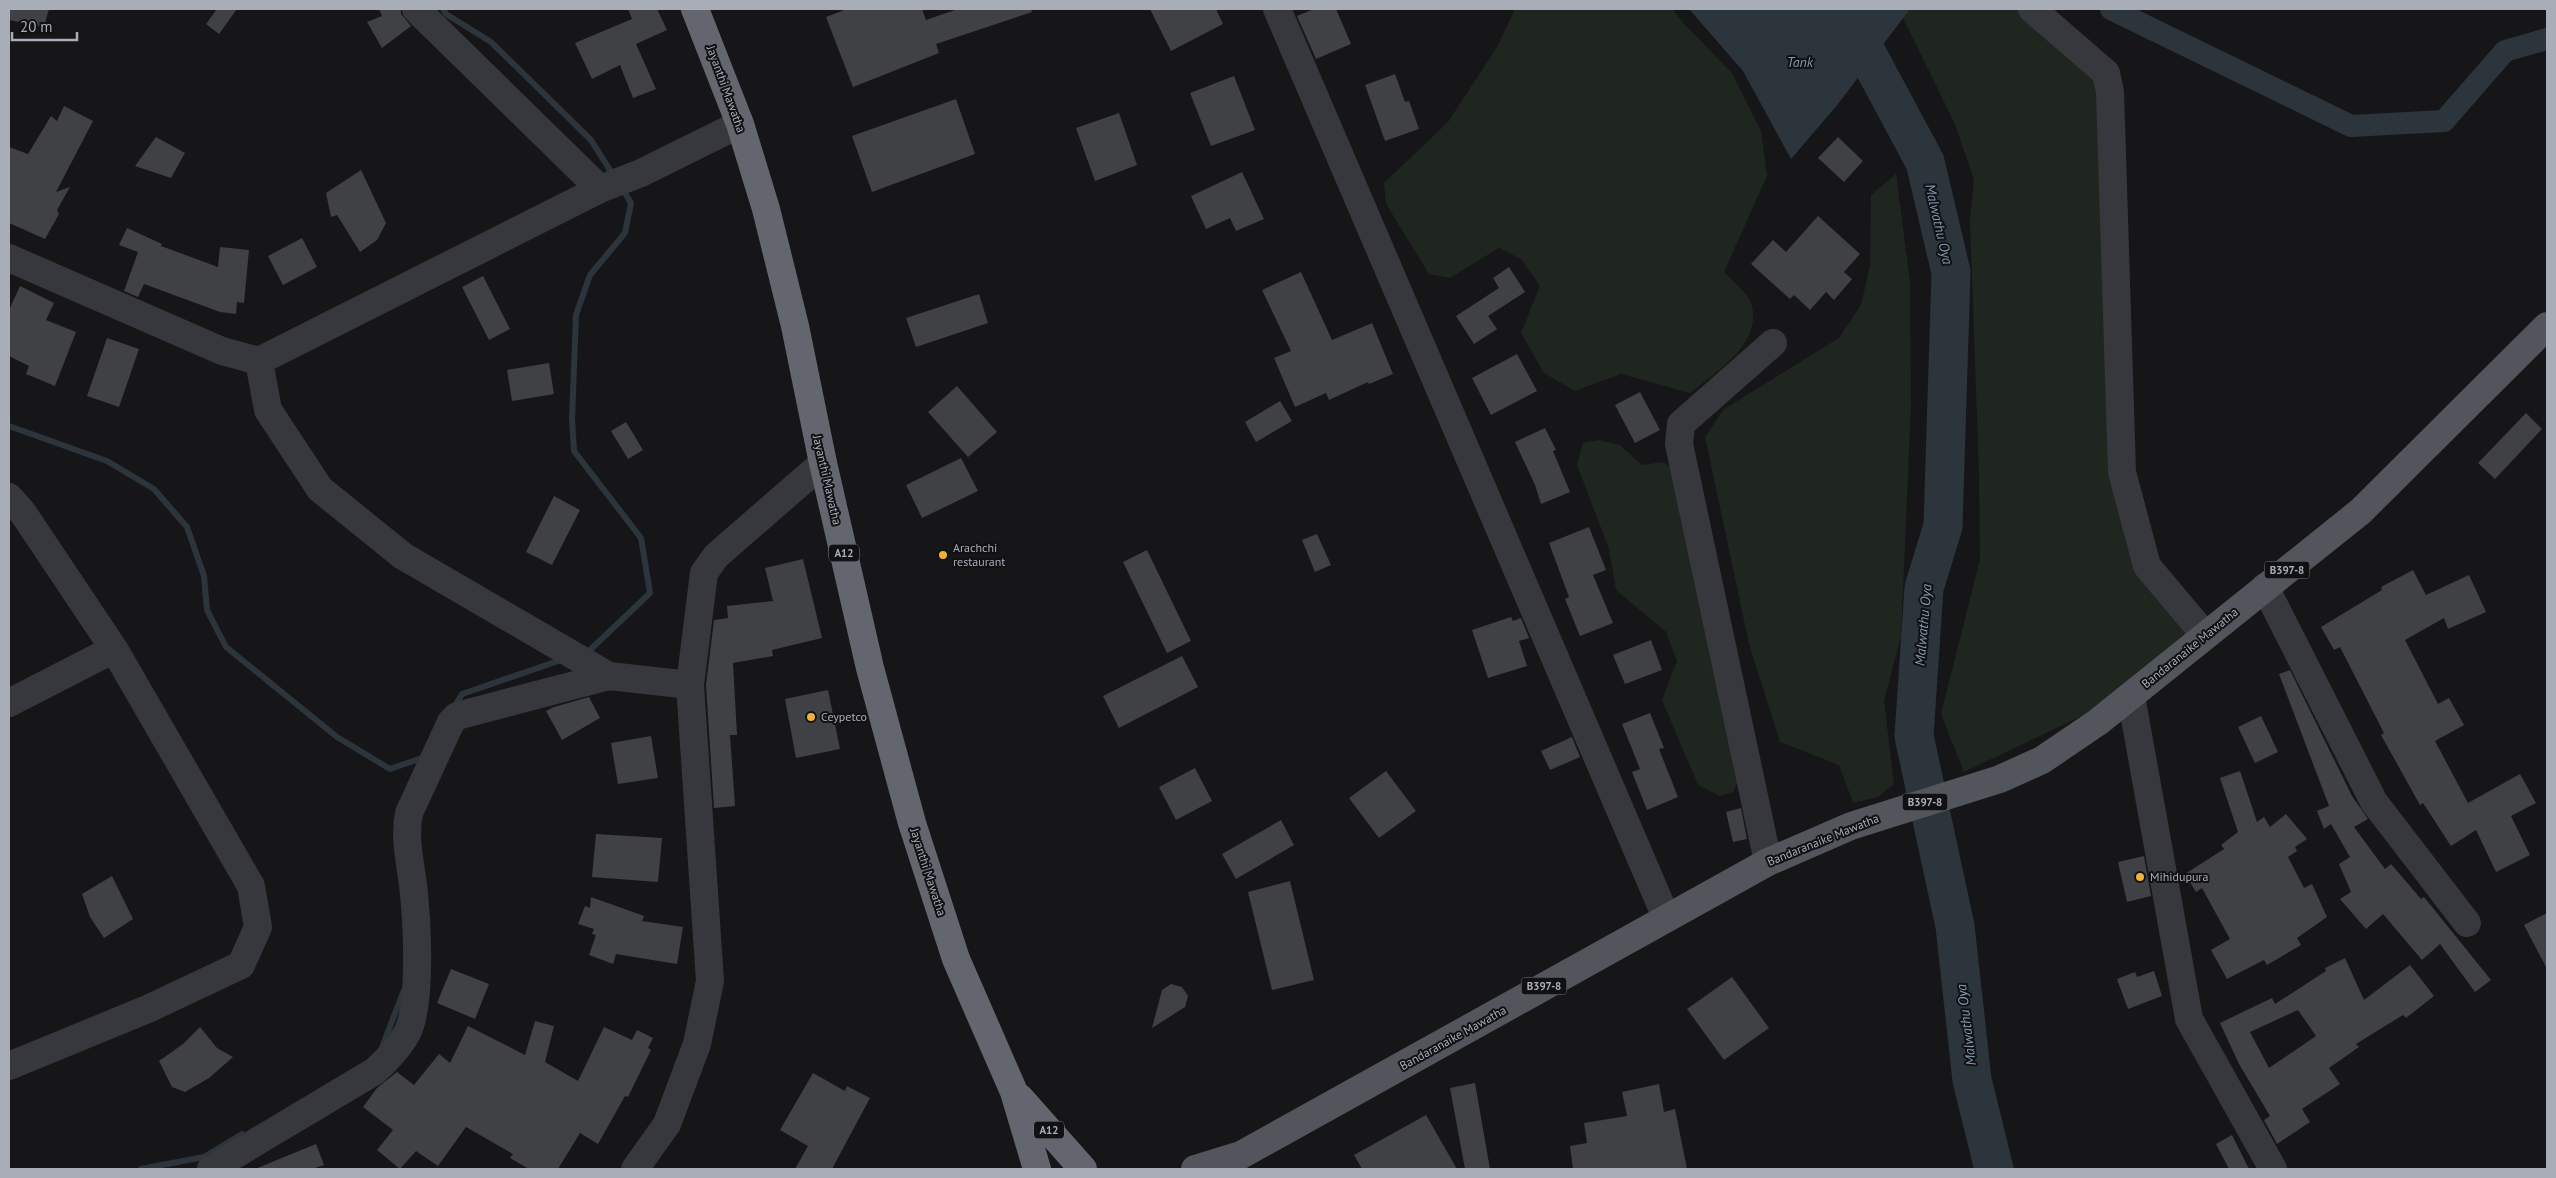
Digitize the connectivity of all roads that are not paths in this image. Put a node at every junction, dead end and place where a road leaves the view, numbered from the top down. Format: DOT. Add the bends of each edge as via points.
graph roads {
  1 [pos="416,9"];
  2 [pos="695,9"];
  3 [pos="1277,9"];
  4 [pos="2032,9"];
  5 [pos="740,124"];
  6 [pos="605,187"];
  7 [pos="9,258"];
  8 [pos="2547,326"];
  9 [pos="1773,342"];
  10 [pos="259,361"];
  11 [pos="823,463"];
  12 [pos="9,497"];
  13 [pos="2265,586"];
  14 [pos="2205,635"];
  15 [pos="114,649"];
  16 [pos="609,676"];
  17 [pos="690,685"];
  18 [pos="2131,696"];
  19 [pos="9,703"];
  20 [pos="1768,862"];
  21 [pos="1666,917"];
  22 [pos="2468,923"];
  23 [pos="9,1066"];
  24 [pos="1014,1092"];
  25 [pos="1231,1162"];
  26 [pos="211,1169"];
  27 [pos="636,1169"];
  28 [pos="1037,1169"];
  29 [pos="1083,1169"];
  30 [pos="1195,1169"];
  31 [pos="2273,1169"];
  1 -- 6 [label="street"];
  2 -- 5 [label="highway, Jayanthi Mawatha / A12"];
  3 -- 21 [label="street"];
  4 -- 14 [label="street" via="2106,73 2110,92 2122,472 2147,566"];
  5 -- 6 [label="street"];
  5 -- 11 [label="highway, Jayanthi Mawatha / A12" via="768,218"];
  6 -- 10 [label="street"];
  7 -- 10 [label="street" via="222,351"];
  8 -- 13 [label="main road, Bandaranaike Mawatha / B397-8" via="2361,511"];
  9 -- 20 [label="street" via="1681,424 1679,444"];
  10 -- 16 [label="street" via="268,410 320,489 403,556"];
  11 -- 17 [label="street" via="716,556 704,573"];
  11 -- 24 [label="highway, Jayanthi Mawatha / A12" via="870,668 912,823 956,959"];
  12 -- 15 [label="street"];
  13 -- 14 [label="main road, Bandaranaike Mawatha / B397-8"];
  13 -- 22 [label="street" via="2374,802"];
  14 -- 18 [label="main road, Bandaranaike Mawatha / B397-8"];
  15 -- 19 [label="street"];
  15 -- 23 [label="street" via="251,886 258,927 241,965 150,1008"];
  16 -- 17 [label="street"];
  16 -- 26 [label="street" via="458,716 451,722 408,813 406,830 416,915 416,993 408,1032 375,1071"];
  17 -- 27 [label="street" via="710,981 697,1044 670,1115"];
  18 -- 20 [label="main road, Bandaranaike Mawatha / B397-8" via="2042,760 2000,779 1851,826"];
  18 -- 31 [label="street" via="2189,1018"];
  20 -- 21 [label="main road, Bandaranaike Mawatha / B397-8"];
  21 -- 25 [label="main road, Bandaranaike Mawatha / B397-8"];
  24 -- 28 [label="highway, Jayanthi Mawatha / A12"];
  24 -- 29 [label="highway, Jayanthi Mawatha / A12"];
  25 -- 30 [label="main road, Bandaranaike Mawatha / B397-8"];
}
